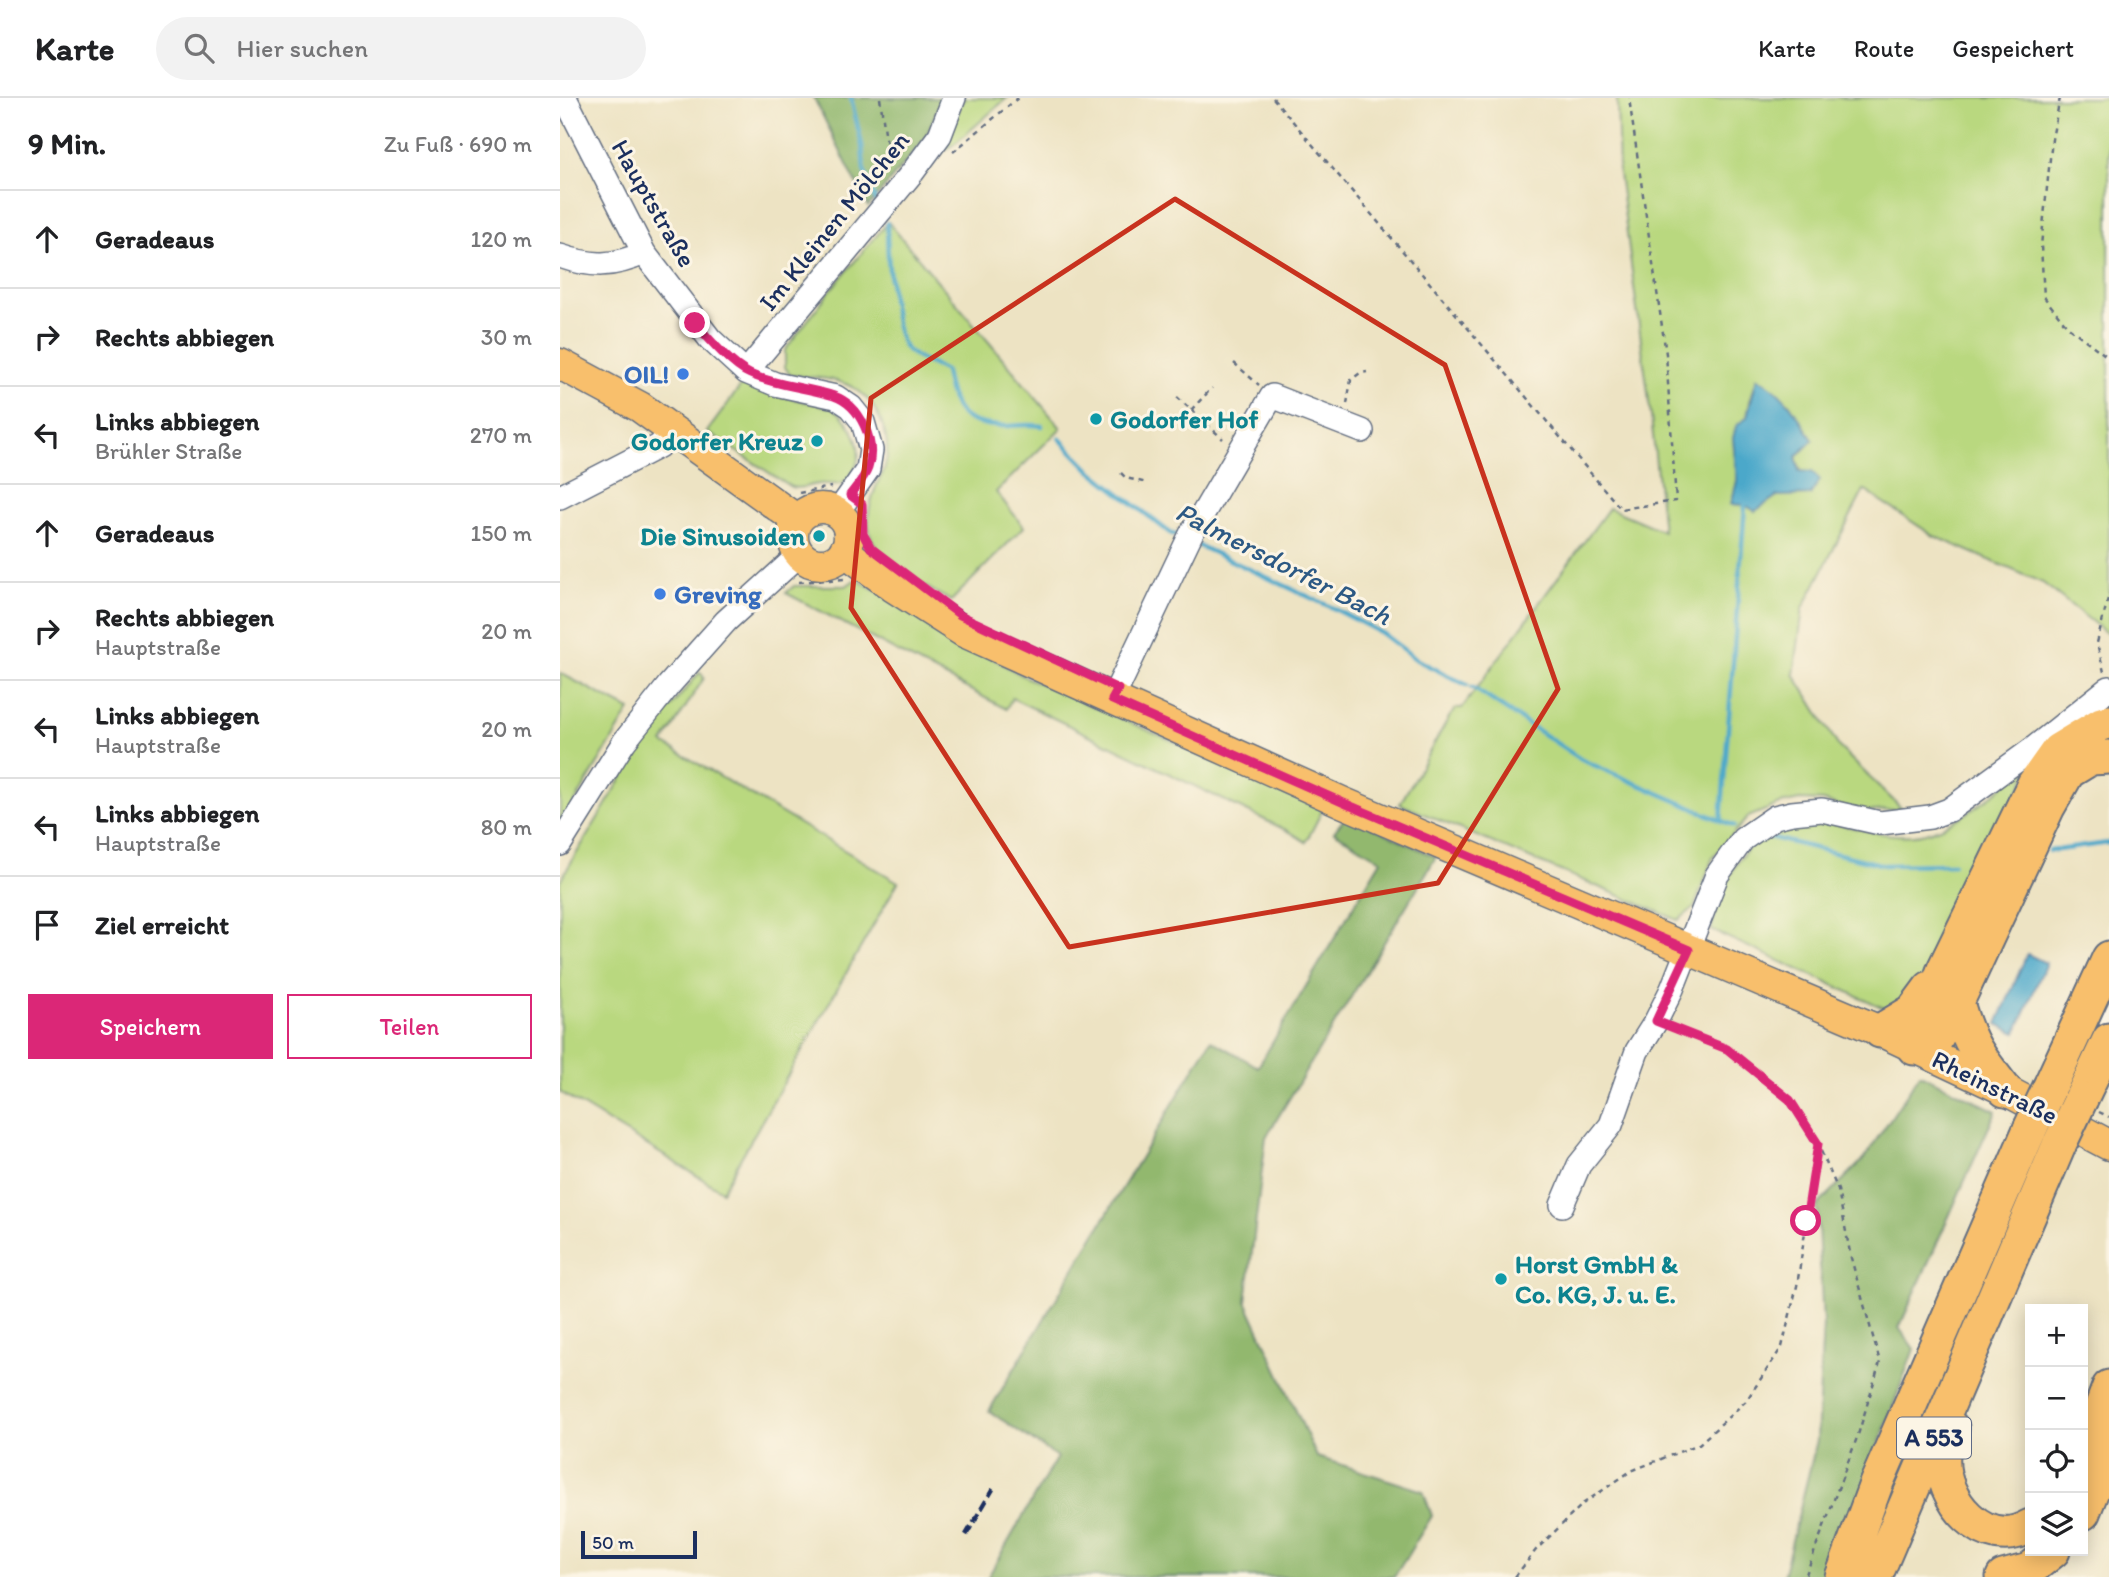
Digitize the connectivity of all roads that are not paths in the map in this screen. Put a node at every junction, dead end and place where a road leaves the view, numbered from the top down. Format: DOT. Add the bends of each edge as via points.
graph roads {
  1 [pos="565,98"];
  2 [pos="954,98"];
  3 [pos="644,253"];
  4 [pos="560,256"];
  5 [pos="560,364"];
  6 [pos="746,372"];
  7 [pos="1353,428"];
  8 [pos="673,430"];
  9 [pos="560,497"];
  10 [pos="844,504"];
  11 [pos="797,520"];
  12 [pos="855,546"];
  13 [pos="800,554"];
  14 [pos="2109,688"];
  15 [pos="1112,700"];
  16 [pos="2109,722"];
  17 [pos="2109,757"];
  18 [pos="560,844"];
  19 [pos="1689,950"];
  20 [pos="2109,958"];
  21 [pos="1944,969"];
  22 [pos="1957,1002"];
  23 [pos="1880,1031"];
  24 [pos="2109,1040"];
  25 [pos="1921,1051"];
  26 [pos="2004,1090"];
  27 [pos="2109,1145"];
  28 [pos="1562,1205"];
  29 [pos="1992,1300"];
  30 [pos="2109,1387"];
  31 [pos="2088,1444"];
  32 [pos="2109,1448"];
  33 [pos="2088,1500"];
  34 [pos="2025,1529"];
  35 [pos="2047,1556"];
  36 [pos="1842,1577"];
  37 [pos="1875,1577"];
  38 [pos="2003,1577"];
  1 -- 3 [label="street, Hauptstraße"];
  2 -- 6 [label="street, Im Kleinen Mölchen" via="940,135 912,173"];
  3 -- 4 [label="street" via="622,263 595,264"];
  3 -- 6 [label="street, Hauptstraße" via="695,323"];
  5 -- 8 [label="main road"];
  6 -- 10 [label="street, Hauptstraße" via="775,384 836,397 863,422 871,450 868,469"];
  7 -- 15 [label="street" via="1272,396 1188,539"];
  8 -- 9 [label="street" via="659,446"];
  8 -- 11 [label="main road"];
  10 -- 11 [label="main road" via="813,509"];
  10 -- 12 [label="main road" via="843,519"];
  11 -- 13 [label="main road" via="793,536"];
  12 -- 13 [label="main road" via="823,564"];
  12 -- 15 [label="main road, Rheinstraße" via="892,586 964,632"];
  13 -- 18 [label="street" via="726,621 669,685 624,742"];
  14 -- 19 [label="street" via="1949,810 1880,823 1822,810 1768,821 1743,839 1717,875"];
  15 -- 19 [label="main road, Rheinstraße"];
  16 -- 21 [label="highway" via="2058,750 2034,783"];
  17 -- 22 [label="highway" via="2091,758 2068,772"];
  19 -- 23 [label="main road, Rheinstraße"];
  19 -- 28 [label="street" via="1637,1051 1611,1125 1579,1165"];
  20 -- 36 [label="highway, A 553, bridge" via="1876,1484"];
  21 -- 23 [label="highway" via="1913,1011"];
  21 -- 25 [label="highway"];
  22 -- 25 [label="highway"];
  22 -- 26 [label="highway" via="1976,1053"];
  23 -- 25 [label="main road, Rheinstraße"];
  24 -- 29 [label="highway, A 553, bridge" via="2089,1105 2060,1143"];
  25 -- 26 [label="main road, Rheinstraße"];
  26 -- 27 [label="main road, Rheinstraße"];
  29 -- 34 [label="highway" via="1943,1455 1949,1491 1967,1518 1987,1531 2019,1533"];
  29 -- 37 [label="highway, A 553"];
  30 -- 31 [label="highway"];
  32 -- 33 [label="highway"];
  35 -- 38 [label="highway" via="2029,1570"];
}
